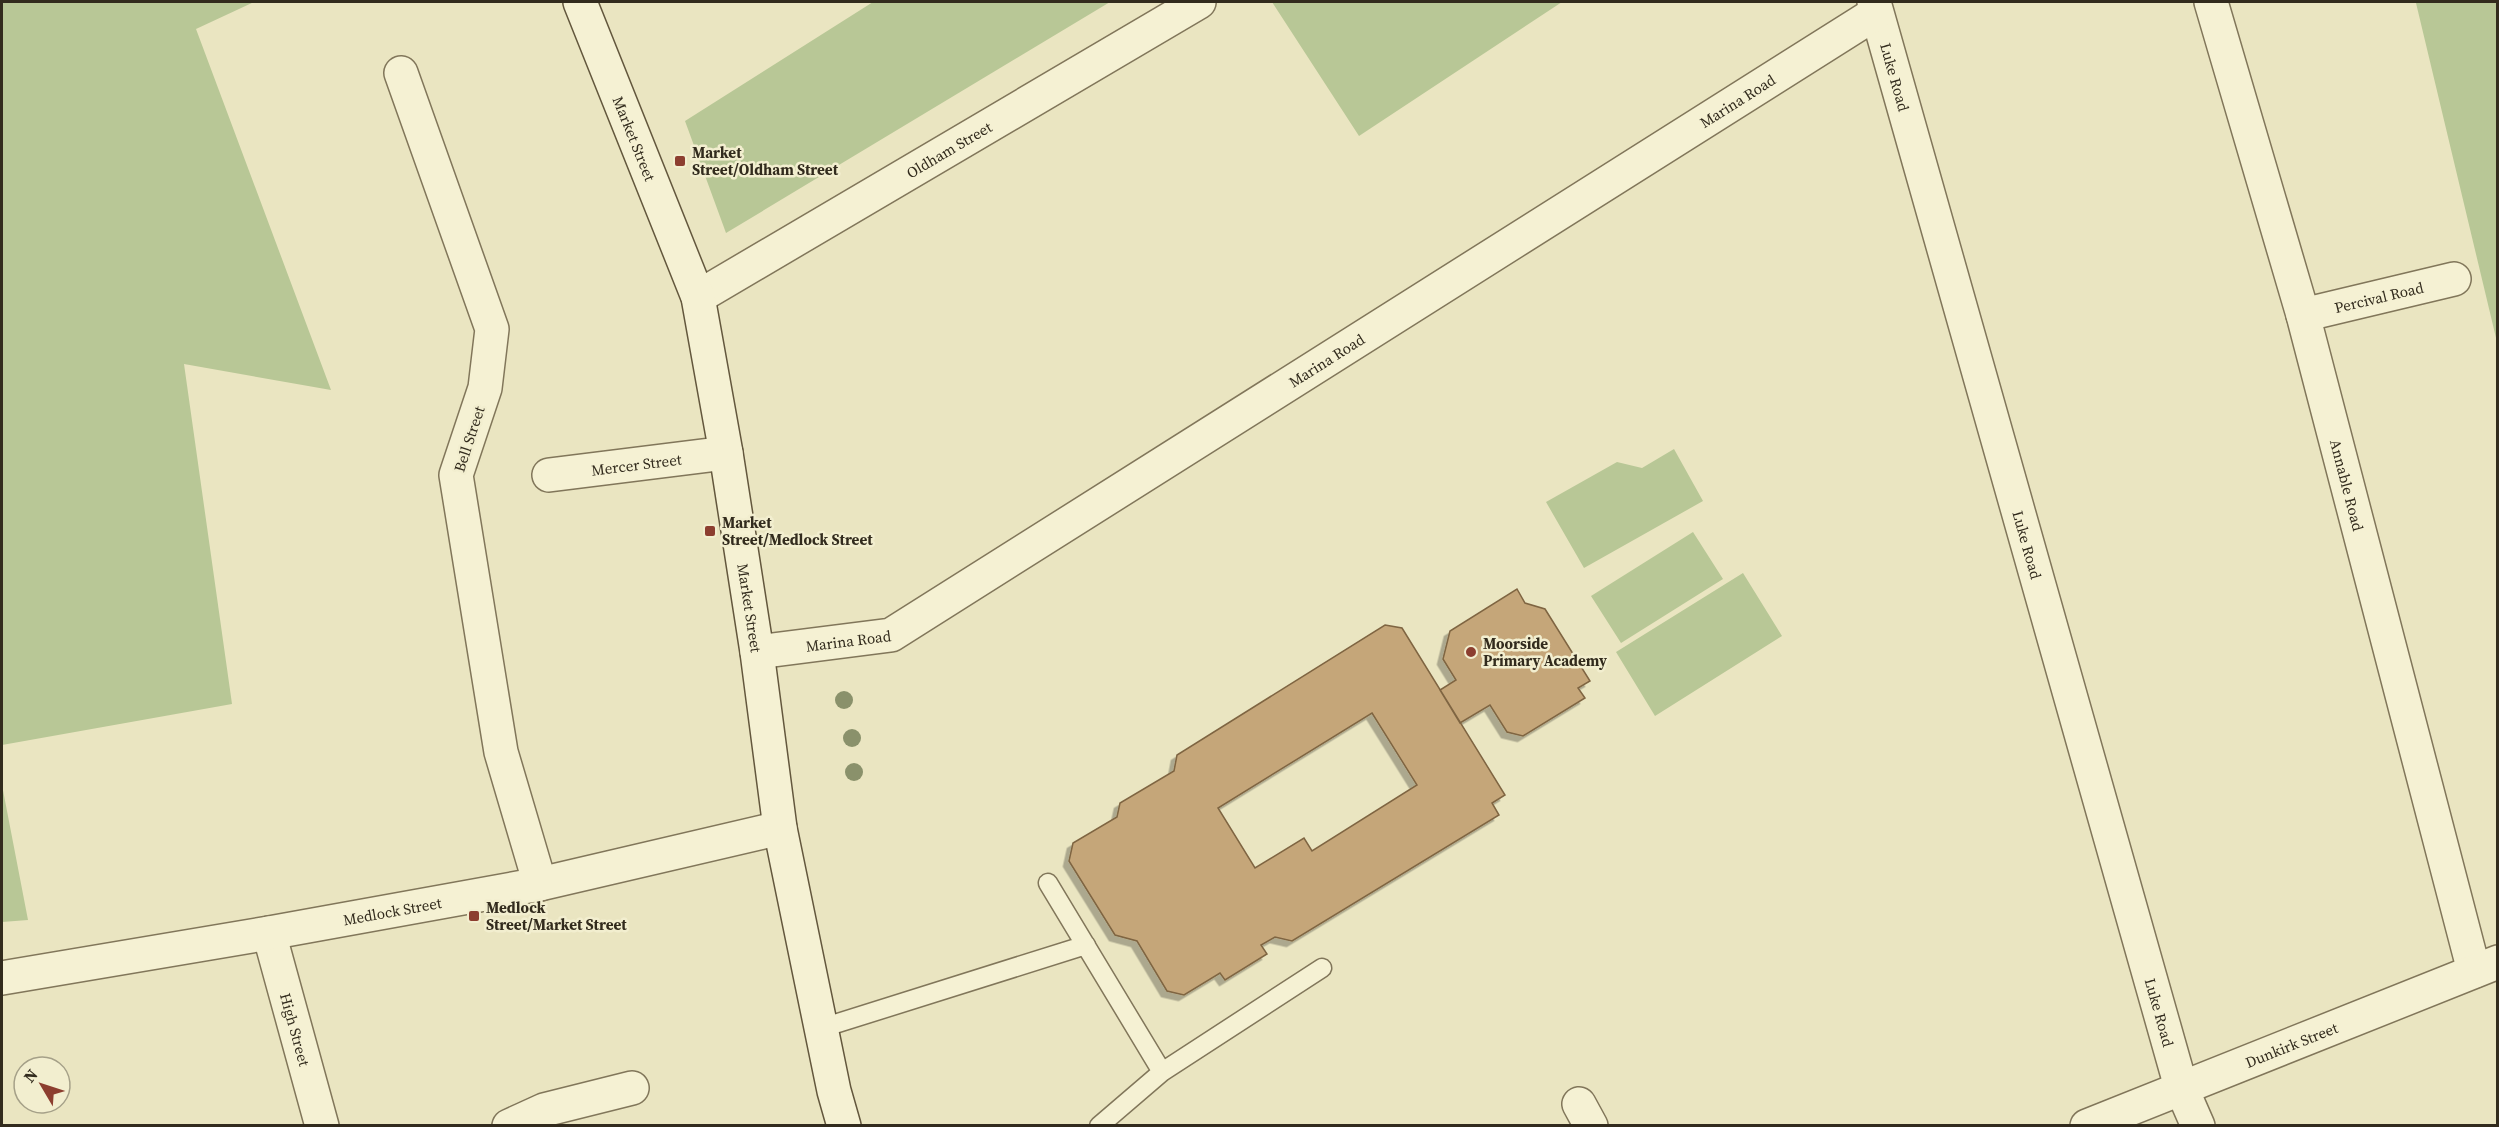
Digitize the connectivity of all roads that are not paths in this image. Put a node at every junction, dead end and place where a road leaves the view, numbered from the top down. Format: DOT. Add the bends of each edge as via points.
graph roads {
  1 [pos="580,2"];
  2 [pos="1199,2"];
  3 [pos="2211,2"];
  4 [pos="1875,7"];
  5 [pos="401,73"];
  6 [pos="2454,279"];
  7 [pos="698,297"];
  8 [pos="2303,315"];
  9 [pos="726,453"];
  10 [pos="549,475"];
  11 [pos="757,652"];
  12 [pos="780,828"];
  13 [pos="1048,883"];
  14 [pos="540,884"];
  15 [pos="269,933"];
  16 [pos="1086,945"];
  17 [pos="2486,967"];
  18 [pos="1322,968"];
  19 [pos="2,978"];
  20 [pos="822,1028"];
  21 [pos="1162,1072"];
  22 [pos="2181,1087"];
  23 [pos="633,1088"];
  24 [pos="322,1125"];
  25 [pos="509,1125"];
  26 [pos="844,1125"];
  27 [pos="1099,1125"];
  28 [pos="2087,1125"];
  29 [pos="2198,1125"];
  1 -- 7 [label="street, Market Street"];
  2 -- 7 [label="street, Oldham Street"];
  3 -- 8 [label="street, Annable Road"];
  4 -- 11 [label="street, Marina Road" via="891,635"];
  4 -- 22 [label="street, Luke Road"];
  5 -- 14 [label="street, Bell Street" via="492,329 485,388 456,475 501,752"];
  6 -- 8 [label="street, Percival Road"];
  7 -- 9 [label="street, Market Street"];
  8 -- 17 [label="street, Annable Road"];
  9 -- 10 [label="street, Mercer Street"];
  9 -- 11 [label="street, Market Street"];
  11 -- 12 [label="street, Market Street"];
  12 -- 14 [label="street, Medlock Street"];
  12 -- 20 [label="street, Market Street"];
  13 -- 16 [label="lane"];
  14 -- 15 [label="street, Medlock Street"];
  15 -- 19 [label="street, Medlock Street"];
  15 -- 24 [label="street, High Street"];
  16 -- 20 [label="lane"];
  16 -- 21 [label="lane"];
  17 -- 22 [label="street, Dunkirk Street"];
  18 -- 21 [label="lane"];
  20 -- 26 [label="street, Market Street"];
  21 -- 27 [label="lane"];
  22 -- 28 [label="street, Dunkirk Street"];
  22 -- 29 [label="street, Luke Road"];
  23 -- 25 [label="street" via="544,1110"];
}
